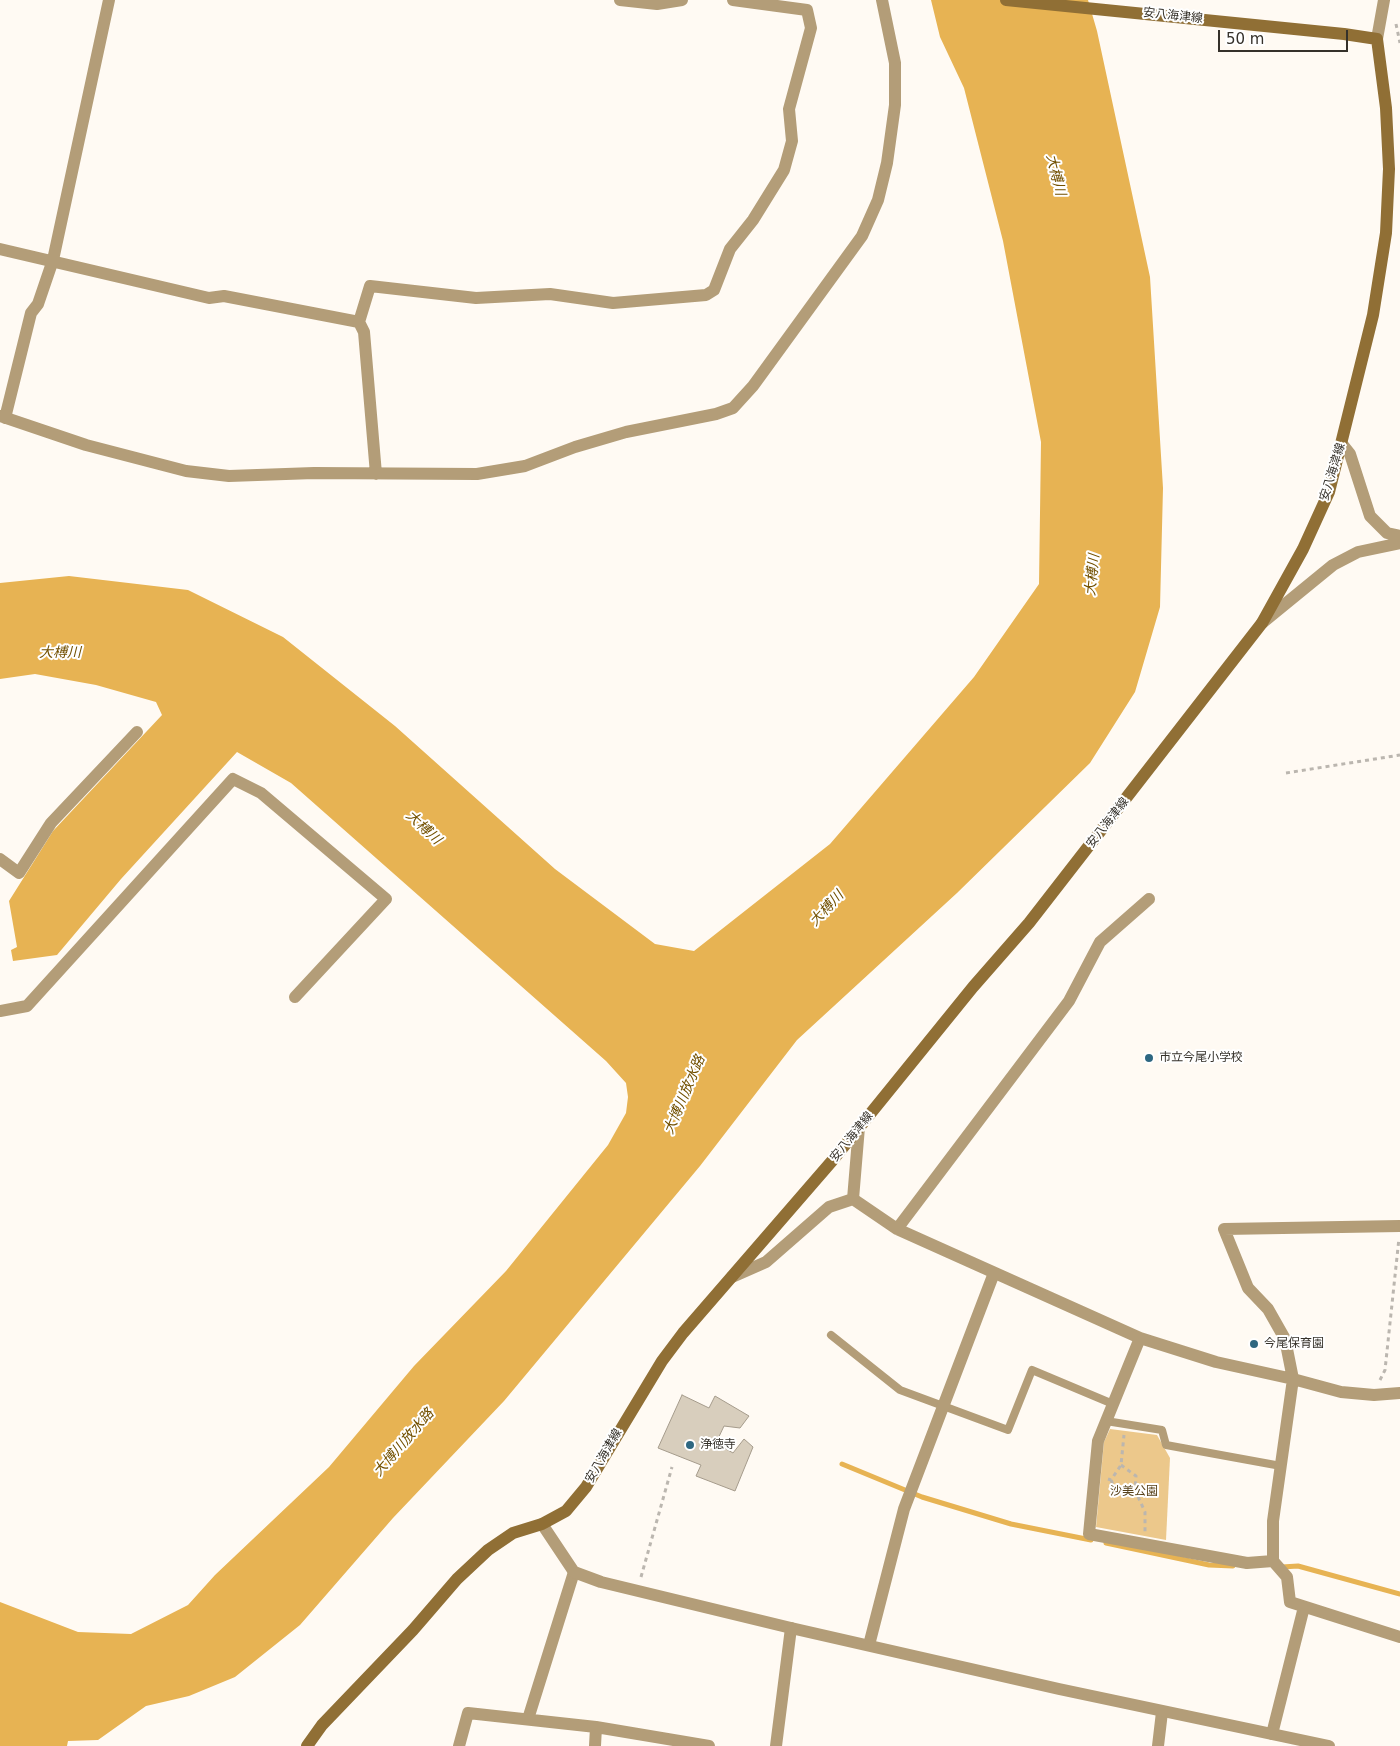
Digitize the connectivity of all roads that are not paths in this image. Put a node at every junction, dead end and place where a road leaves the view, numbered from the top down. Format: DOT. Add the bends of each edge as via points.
graph roads {
  1 [pos="109,0"];
  2 [pos="620,0"];
  3 [pos="682,0"];
  4 [pos="732,0"];
  5 [pos="882,0"];
  6 [pos="1006,0"];
  7 [pos="1384,0"];
  8 [pos="1377,39"];
  9 [pos="0,249"];
  10 [pos="53,260"];
  11 [pos="359,322"];
  12 [pos="3,417"];
  13 [pos="1342,444"];
  14 [pos="376,474"];
  15 [pos="1400,536"];
  16 [pos="1400,543"];
  17 [pos="1262,623"];
  18 [pos="137,732"];
  19 [pos="0,859"];
  20 [pos="1149,899"];
  21 [pos="295,997"];
  22 [pos="0,1011"];
  23 [pos="859,1127"];
  24 [pos="853,1199"];
  25 [pos="1400,1226"];
  26 [pos="897,1229"];
  27 [pos="994,1273"];
  28 [pos="732,1277"];
  29 [pos="831,1335"];
  30 [pos="1140,1338"];
  31 [pos="1293,1379"];
  32 [pos="1400,1393"];
  33 [pos="1113,1404"];
  34 [pos="943,1407"];
  35 [pos="1106,1421"];
  36 [pos="1281,1466"];
  37 [pos="542,1524"];
  38 [pos="1273,1561"];
  39 [pos="574,1572"];
  40 [pos="1304,1607"];
  41 [pos="791,1628"];
  42 [pos="1400,1637"];
  43 [pos="868,1645"];
  44 [pos="1162,1712"];
  45 [pos="528,1720"];
  46 [pos="596,1728"];
  47 [pos="1272,1734"];
  48 [pos="307,1746"];
  49 [pos="459,1746"];
  50 [pos="595,1746"];
  51 [pos="709,1746"];
  52 [pos="776,1746"];
  53 [pos="1158,1746"];
  54 [pos="1329,1746"];
  1 -- 10 [label="street"];
  2 -- 3 [label="street" via="658,4"];
  4 -- 11 [label="street" via="807,10 810,28 789,109 792,141 784,170 753,220 730,249 714,290 706,295 613,303 550,294 476,298 370,286"];
  5 -- 14 [label="street" via="895,63 895,105 878,200 862,236 733,408 626,432 525,466 477,474"];
  6 -- 8 [label="main road, 安八海津線"];
  7 -- 8 [label="street"];
  8 -- 13 [label="main road, 安八海津線" via="1386,108 1389,169 1386,234 1373,315"];
  9 -- 10 [label="street"];
  10 -- 11 [label="street" via="209,298 224,296"];
  10 -- 12 [label="street" via="38,304 31,313"];
  11 -- 14 [label="street" via="364,332"];
  12 -- 14 [label="street" via="86,445 186,471 229,476"];
  13 -- 15 [label="street" via="1350,454 1370,516 1387,533"];
  13 -- 17 [label="main road, 安八海津線" via="1329,492 1303,550"];
  16 -- 17 [label="street" via="1358,552 1333,565"];
  17 -- 23 [label="main road, 安八海津線" via="1028,923"];
  18 -- 19 [label="street" via="52,823 19,873"];
  20 -- 26 [label="street" via="1100,942 1069,1001"];
  21 -- 22 [label="street" via="386,899 261,793 233,778 27,1006"];
  23 -- 24 [label="street"];
  23 -- 28 [label="main road, 安八海津線"];
  24 -- 26 [label="street"];
  24 -- 28 [label="street" via="829,1207 766,1262"];
  25 -- 31 [label="street" via="1224,1229 1248,1288 1268,1309 1285,1339"];
  26 -- 27 [label="street"];
  27 -- 30 [label="street"];
  27 -- 34 [label="street"];
  28 -- 37 [label="main road, 安八海津線" via="662,1361 586,1487 566,1511"];
  29 -- 34 [label="lane" via="900,1390"];
  30 -- 31 [label="street" via="1216,1362"];
  30 -- 33 [label="street"];
  31 -- 32 [label="street" via="1340,1392"];
  31 -- 36 [label="street"];
  33 -- 34 [label="lane" via="1032,1370 1008,1430"];
  33 -- 35 [label="street"];
  34 -- 43 [label="street" via="904,1509"];
  35 -- 36 [label="lane" via="1162,1430 1166,1445"];
  35 -- 38 [label="street" via="1098,1441 1090,1534 1247,1563"];
  36 -- 38 [label="street" via="1273,1521"];
  37 -- 39 [label="street"];
  37 -- 48 [label="main road, 安八海津線" via="513,1533 488,1550 457,1579 322,1725"];
  38 -- 40 [label="street" via="1287,1578 1290,1602"];
  39 -- 41 [label="street" via="601,1582"];
  39 -- 45 [label="street"];
  40 -- 42 [label="street"];
  40 -- 47 [label="street"];
  41 -- 43 [label="street"];
  41 -- 52 [label="street"];
  43 -- 44 [label="street"];
  44 -- 47 [label="street"];
  44 -- 53 [label="street"];
  45 -- 46 [label="street"];
  45 -- 49 [label="street" via="468,1713"];
  46 -- 50 [label="street"];
  46 -- 51 [label="street"];
  47 -- 54 [label="street"];
}
